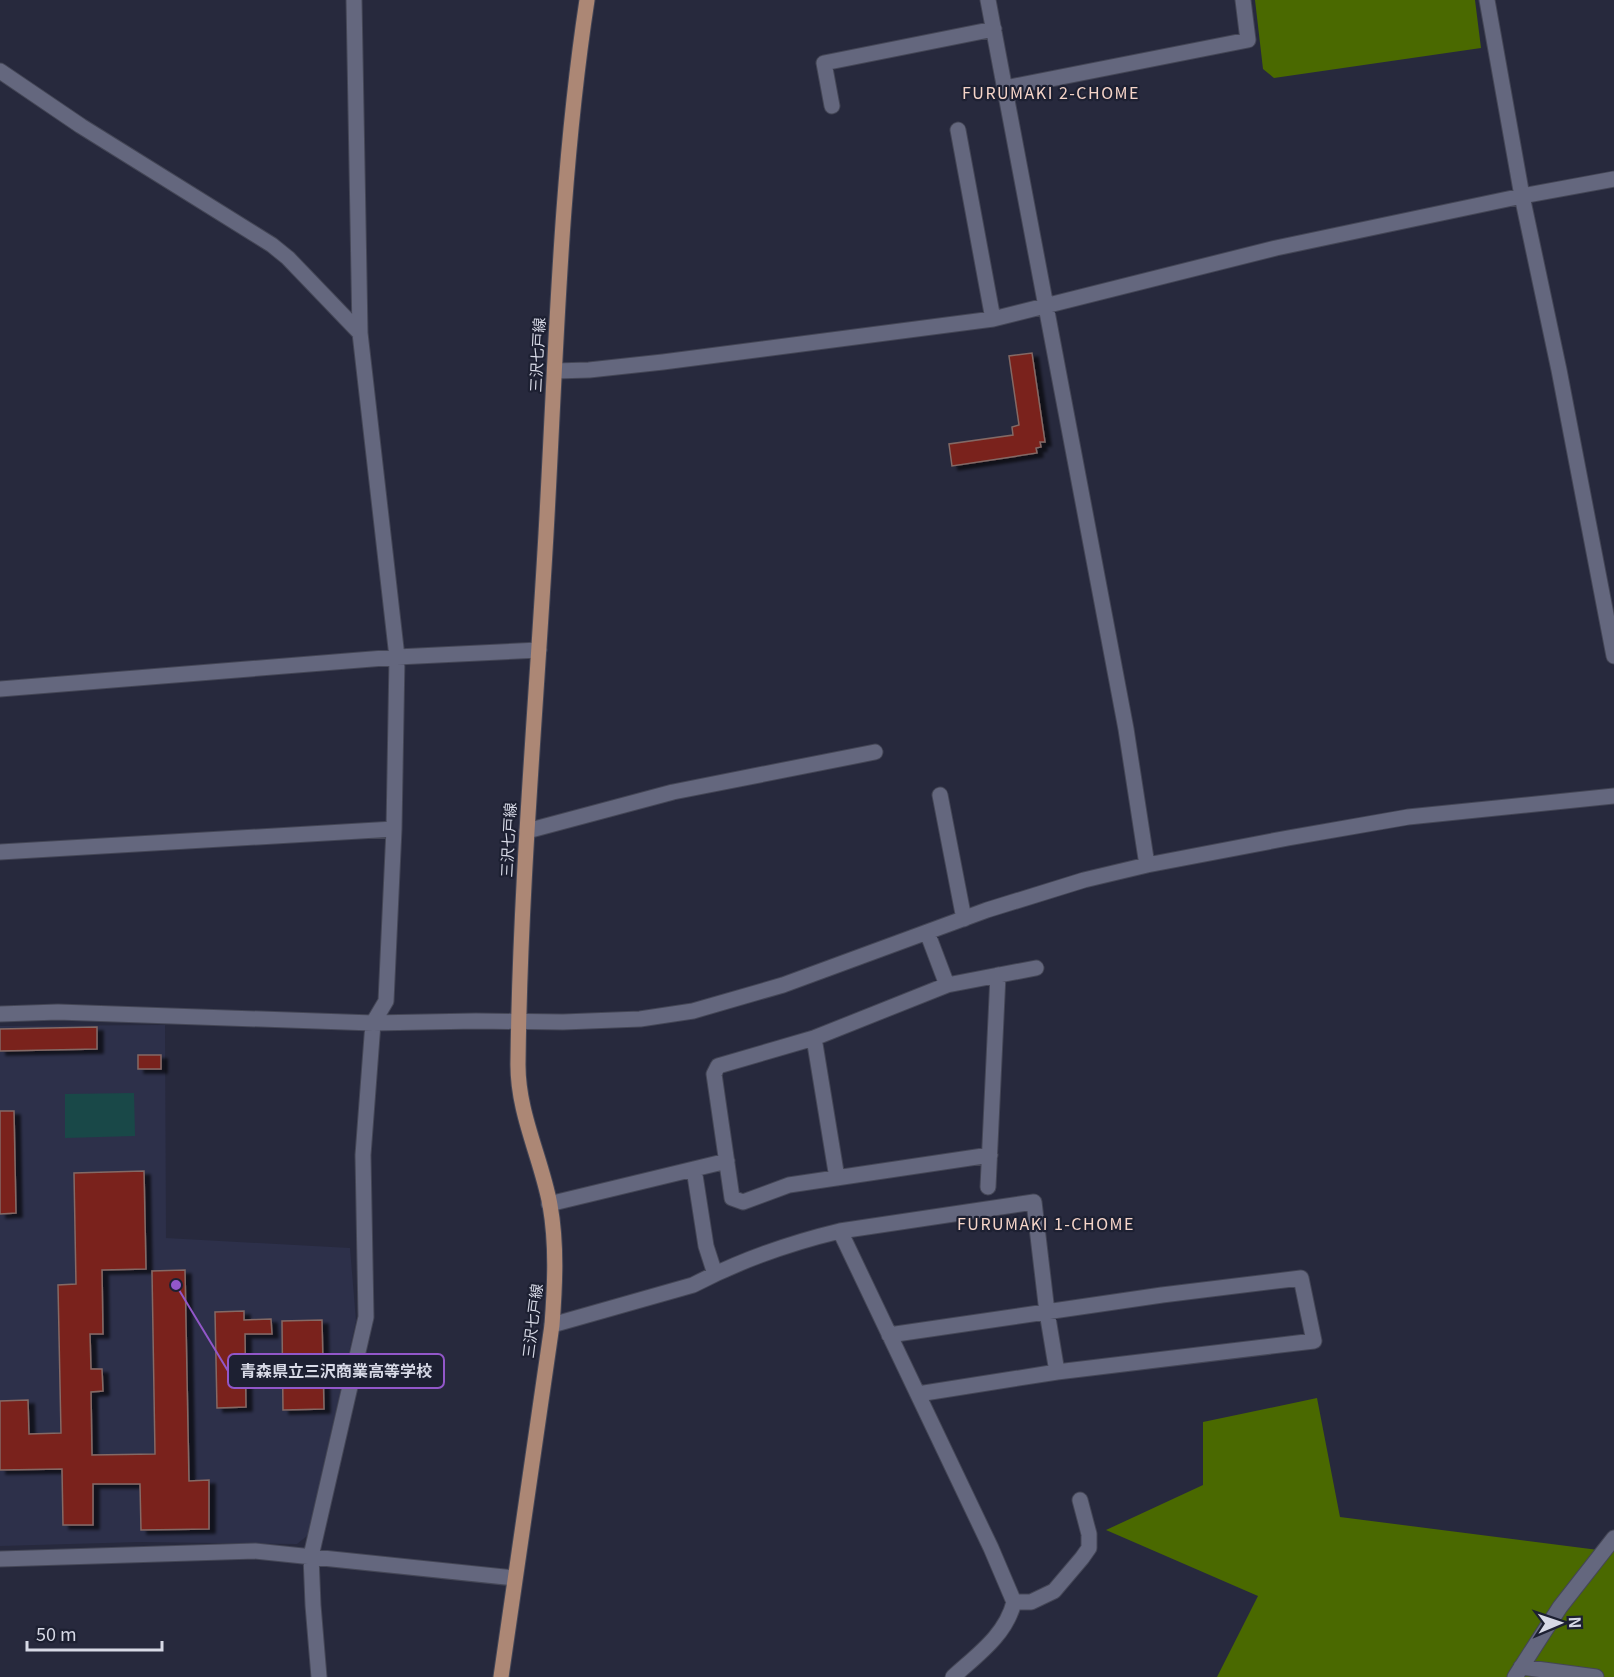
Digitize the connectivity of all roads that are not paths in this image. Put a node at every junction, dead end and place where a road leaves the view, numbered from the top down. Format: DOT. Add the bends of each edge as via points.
graph roads {
  1 [pos="354,0"];
  2 [pos="587,0"];
  3 [pos="988,0"];
  4 [pos="1243,0"];
  5 [pos="1487,0"];
  6 [pos="994,29"];
  7 [pos="0,72"];
  8 [pos="1005,88"];
  9 [pos="832,106"];
  10 [pos="958,130"];
  11 [pos="1614,179"];
  12 [pos="1522,196"];
  13 [pos="1046,307"];
  14 [pos="993,319"];
  15 [pos="360,333"];
  16 [pos="555,371"];
  17 [pos="539,650"];
  18 [pos="1614,656"];
  19 [pos="396,657"];
  20 [pos="0,689"];
  21 [pos="875,752"];
  22 [pos="940,795"];
  23 [pos="1614,796"];
  24 [pos="394,829"];
  25 [pos="527,831"];
  26 [pos="0,852"];
  27 [pos="1147,866"];
  28 [pos="964,919"];
  29 [pos="927,932"];
  30 [pos="1036,968"];
  31 [pos="998,975"];
  32 [pos="947,985"];
  33 [pos="0,1014"];
  34 [pos="519,1022"];
  35 [pos="373,1023"];
  36 [pos="814,1038"];
  37 [pos="990,1155"];
  38 [pos="727,1161"];
  39 [pos="694,1169"];
  40 [pos="837,1178"];
  41 [pos="988,1187"];
  42 [pos="549,1204"];
  43 [pos="840,1231"];
  44 [pos="715,1274"];
  45 [pos="1047,1312"];
  46 [pos="552,1325"];
  47 [pos="890,1335"];
  48 [pos="1057,1372"];
  49 [pos="918,1394"];
  50 [pos="1080,1500"];
  51 [pos="1614,1538"];
  52 [pos="311,1556"];
  53 [pos="0,1559"];
  54 [pos="514,1578"];
  55 [pos="1014,1602"];
  56 [pos="1518,1672"];
  57 [pos="319,1677"];
  58 [pos="501,1677"];
  59 [pos="953,1677"];
  60 [pos="1596,1677"];
  1 -- 15 [label="street"];
  2 -- 16 [label="main road, 三沢七戸線" via="576,69"];
  3 -- 6 [label="street"];
  4 -- 8 [label="street" via="1248,40"];
  5 -- 12 [label="street"];
  6 -- 8 [label="street"];
  6 -- 9 [label="street" via="824,63"];
  7 -- 15 [label="street" via="272,245"];
  8 -- 13 [label="street"];
  10 -- 14 [label="street"];
  11 -- 12 [label="street"];
  12 -- 13 [label="street" via="1276,248"];
  12 -- 18 [label="street"];
  13 -- 14 [label="street"];
  13 -- 27 [label="street" via="1126,729"];
  14 -- 16 [label="street" via="663,362"];
  15 -- 19 [label="street"];
  16 -- 17 [label="main road, 三沢七戸線"];
  17 -- 19 [label="street"];
  17 -- 25 [label="main road, 三沢七戸線"];
  19 -- 20 [label="street"];
  19 -- 24 [label="street"];
  21 -- 25 [label="street" via="673,792"];
  22 -- 28 [label="street"];
  23 -- 27 [label="street" via="1408,817"];
  24 -- 26 [label="street"];
  24 -- 35 [label="street" via="386,1001"];
  25 -- 34 [label="main road, 三沢七戸線"];
  27 -- 28 [label="street" via="1084,880"];
  28 -- 29 [label="street"];
  29 -- 32 [label="street"];
  29 -- 34 [label="street" via="783,985 693,1011 640,1019"];
  30 -- 31 [label="street"];
  31 -- 32 [label="street"];
  31 -- 37 [label="street"];
  32 -- 36 [label="street"];
  33 -- 35 [label="street" via="58,1012"];
  34 -- 35 [label="street"];
  34 -- 42 [label="main road, 三沢七戸線" via="517,1067 524,1114"];
  35 -- 52 [label="street" via="363,1155 366,1317"];
  36 -- 38 [label="street" via="718,1066 714,1074"];
  36 -- 40 [label="street"];
  37 -- 40 [label="street"];
  37 -- 41 [label="street"];
  38 -- 39 [label="street"];
  38 -- 40 [label="street" via="732,1198 743,1202 789,1185"];
  39 -- 42 [label="street"];
  39 -- 44 [label="street" via="706,1246"];
  42 -- 46 [label="main road, 三沢七戸線" via="556,1274"];
  43 -- 44 [label="street"];
  43 -- 45 [label="street" via="1034,1202"];
  43 -- 47 [label="street"];
  44 -- 46 [label="street" via="693,1285"];
  45 -- 47 [label="street"];
  45 -- 48 [label="street"];
  45 -- 48 [label="street" via="1301,1278 1314,1341"];
  46 -- 54 [label="main road, 三沢七戸線"];
  47 -- 49 [label="street"];
  48 -- 49 [label="street"];
  49 -- 55 [label="street"];
  50 -- 55 [label="street" via="1089,1548 1054,1591 1031,1602"];
  51 -- 56 [label="street" via="1560,1607"];
  52 -- 53 [label="street" via="255,1551"];
  52 -- 54 [label="street"];
  52 -- 57 [label="street"];
  54 -- 58 [label="main road, 三沢七戸線"];
  55 -- 59 [label="street" via="999,1634"];
  56 -- 60 [label="street"];
}
